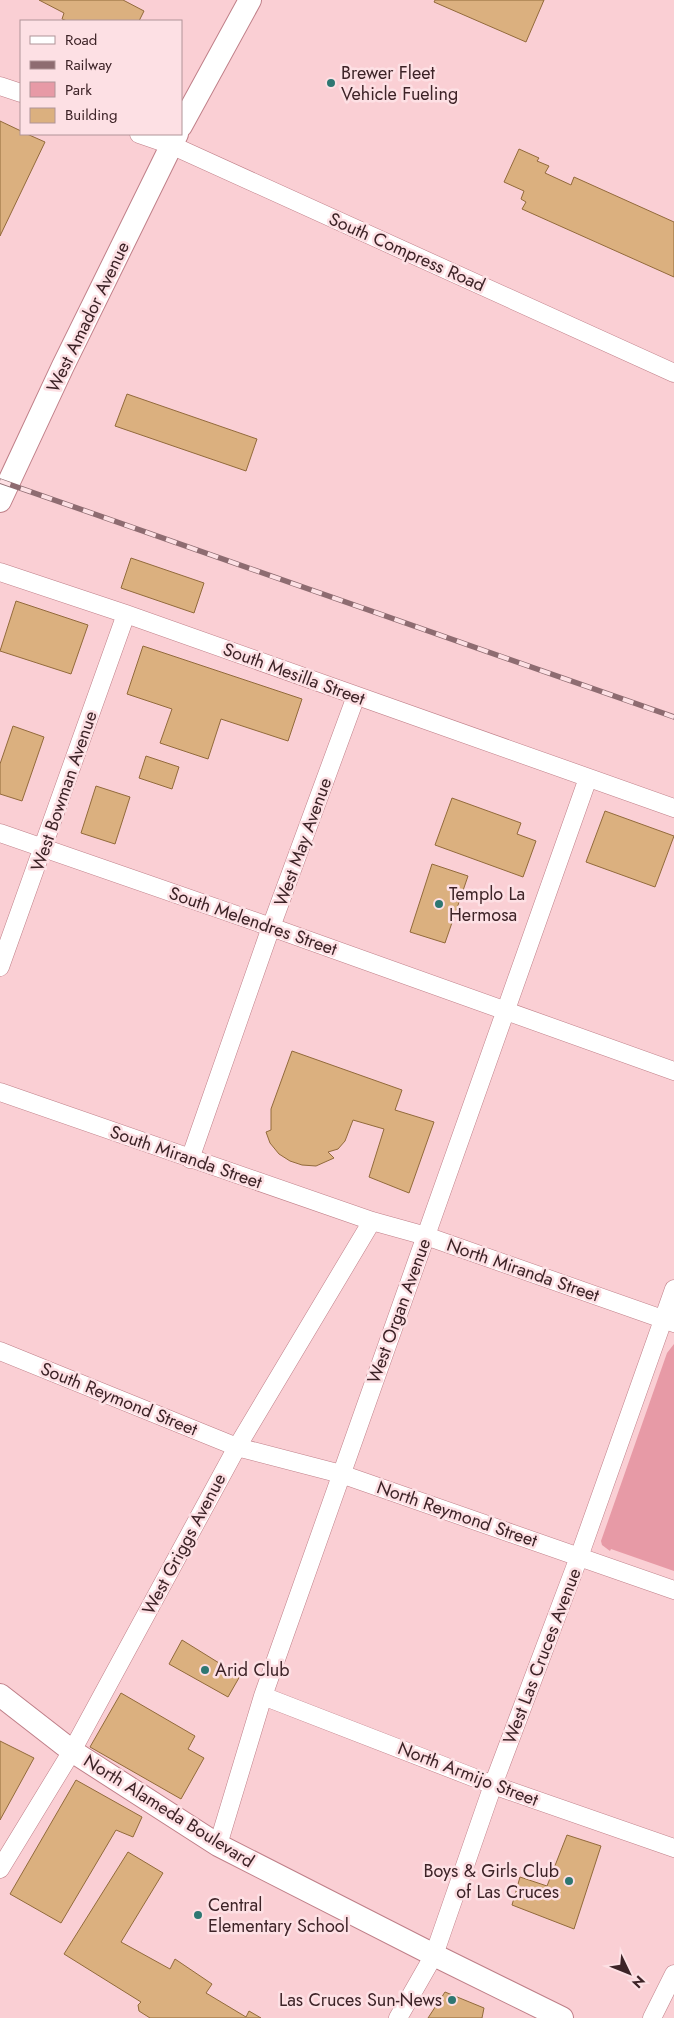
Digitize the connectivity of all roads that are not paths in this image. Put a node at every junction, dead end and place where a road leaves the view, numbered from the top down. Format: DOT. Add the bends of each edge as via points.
graph roads {
  1 [pos="250,0"];
  2 [pos="0,86"];
  3 [pos="20,93"];
  4 [pos="182,126"];
  5 [pos="177,135"];
  6 [pos="674,373"];
  7 [pos="0,501"];
  8 [pos="0,572"];
  9 [pos="126,614"];
  10 [pos="356,696"];
  11 [pos="588,778"];
  12 [pos="674,808"];
  13 [pos="0,833"];
  14 [pos="44,848"];
  15 [pos="271,927"];
  16 [pos="0,967"];
  17 [pos="506,1011"];
  18 [pos="674,1071"];
  19 [pos="0,1092"];
  20 [pos="190,1159"];
  21 [pos="372,1221"];
  22 [pos="426,1236"];
  23 [pos="674,1289"];
  24 [pos="669,1321"];
  25 [pos="0,1351"];
  26 [pos="238,1447"];
  27 [pos="340,1474"];
  28 [pos="579,1557"];
  29 [pos="674,1590"];
  30 [pos="0,1696"];
  31 [pos="264,1696"];
  32 [pos="72,1751"];
  33 [pos="493,1785"];
  34 [pos="218,1845"];
  35 [pos="674,1848"];
  36 [pos="0,1869"];
  37 [pos="434,1955"];
  38 [pos="674,1974"];
  39 [pos="398,2018"];
  40 [pos="562,2018"];
  41 [pos="652,2018"];
  1 -- 4 [label="main road, West Amador Avenue"];
  2 -- 3 [label="street"];
  5 -- 6 [label="street, South Compress Road"];
  5 -- 7 [label="main road, West Amador Avenue"];
  8 -- 9 [label="street, South Mesilla Street"];
  9 -- 10 [label="street, South Mesilla Street"];
  9 -- 14 [label="street, West Bowman Avenue"];
  10 -- 11 [label="street, South Mesilla Street"];
  10 -- 15 [label="street, West May Avenue"];
  11 -- 12 [label="street, South Mesilla Street"];
  11 -- 17 [label="street, West Organ Avenue"];
  13 -- 14 [label="street, South Melendres Street"];
  14 -- 15 [label="street, South Melendres Street"];
  14 -- 16 [label="street, West Bowman Avenue"];
  15 -- 17 [label="street, South Melendres Street"];
  15 -- 20 [label="street, West May Avenue"];
  17 -- 18 [label="street, South Melendres Street"];
  17 -- 22 [label="street, West Organ Avenue"];
  19 -- 20 [label="street, South Miranda Street"];
  20 -- 21 [label="street, South Miranda Street"];
  21 -- 22 [label="street, North Miranda Street"];
  21 -- 26 [label="street, West Griggs Avenue"];
  22 -- 24 [label="street, North Miranda Street"];
  22 -- 27 [label="street, West Organ Avenue"];
  23 -- 24 [label="street, West Las Cruces Avenue"];
  24 -- 28 [label="street, West Las Cruces Avenue"];
  25 -- 26 [label="street, South Reymond Street"];
  26 -- 27 [label="street, North Reymond Street"];
  26 -- 32 [label="street, West Griggs Avenue"];
  27 -- 28 [label="street, North Reymond Street"];
  27 -- 31 [label="street, West Organ Avenue"];
  28 -- 29 [label="street, North Reymond Street"];
  28 -- 33 [label="street, West Las Cruces Avenue"];
  30 -- 32 [label="main road, North Alameda Boulevard"];
  31 -- 33 [label="street, North Armijo Street"];
  31 -- 34 [label="street, West Organ Avenue"];
  32 -- 34 [label="main road, North Alameda Boulevard"];
  32 -- 36 [label="street, West Griggs Avenue"];
  33 -- 35 [label="street, North Armijo Street"];
  33 -- 37 [label="street, West Las Cruces Avenue"];
  34 -- 37 [label="main road, North Alameda Boulevard"];
  37 -- 39 [label="street, West Las Cruces Avenue"];
  37 -- 40 [label="main road, North Alameda Boulevard"];
  38 -- 41 [label="street"];
}
